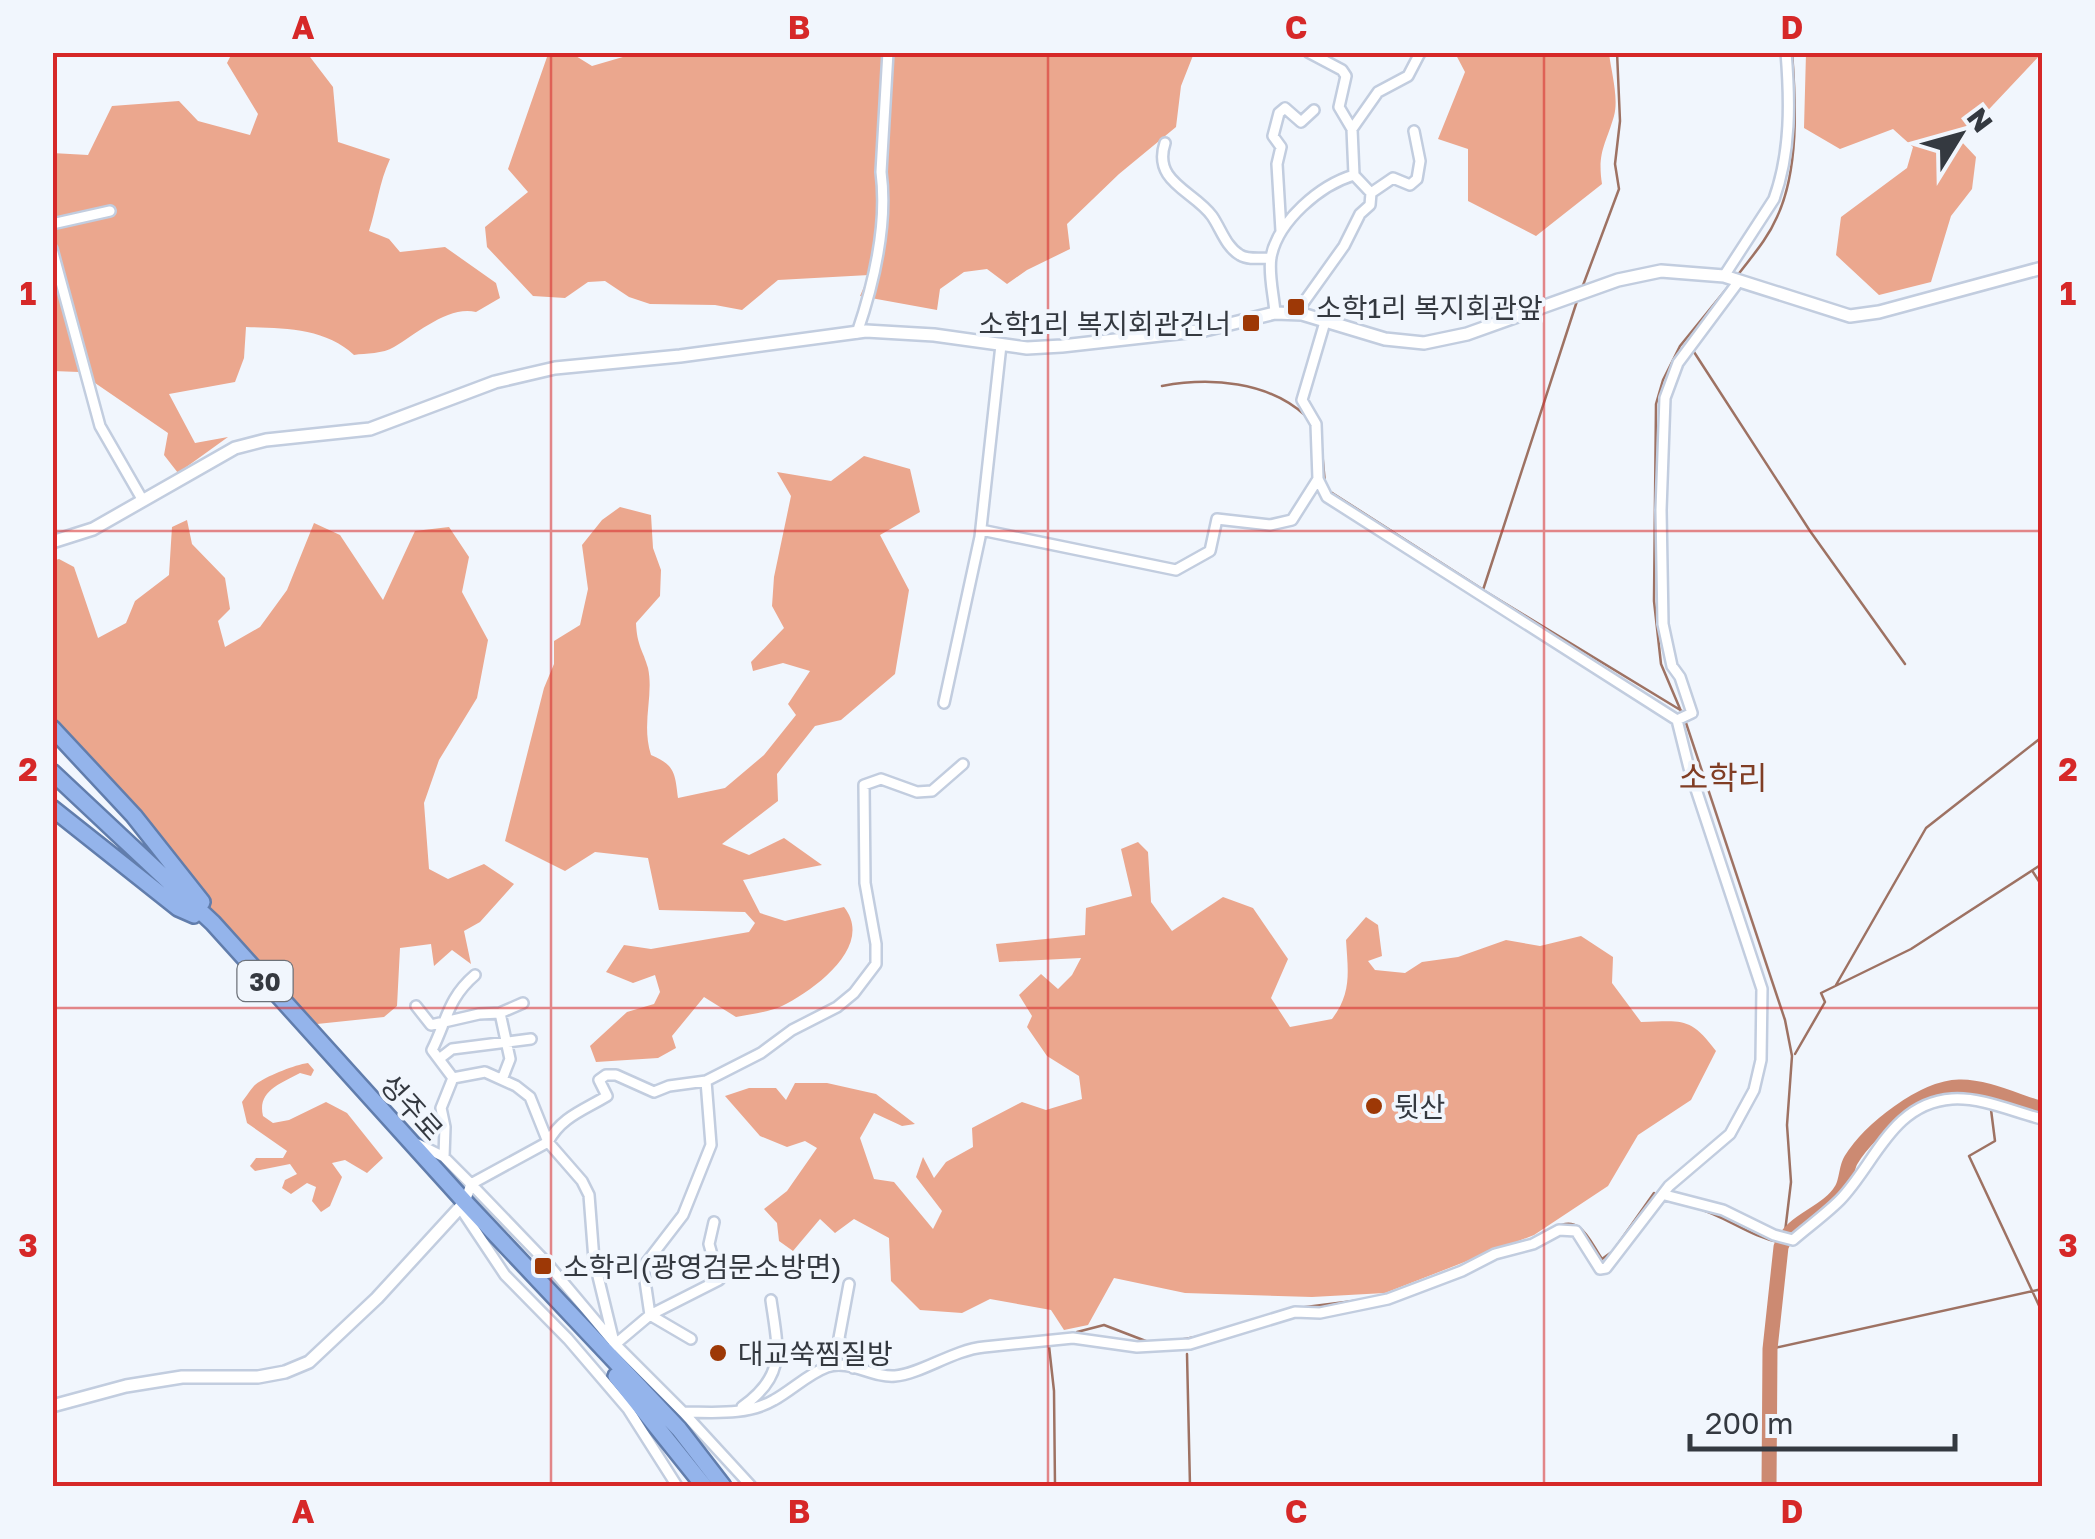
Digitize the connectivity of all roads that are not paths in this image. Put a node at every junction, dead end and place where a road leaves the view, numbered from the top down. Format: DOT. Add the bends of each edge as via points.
graph roads {
  1 [pos="888,52"];
  2 [pos="1308,52"];
  3 [pos="1786,52"];
  4 [pos="1420,54"];
  5 [pos="1314,110"];
  6 [pos="1352,129"];
  7 [pos="1414,131"];
  8 [pos="1165,142"];
  9 [pos="1354,174"];
  10 [pos="1371,193"];
  11 [pos="110,211"];
  12 [pos="52,224"];
  13 [pos="1282,231"];
  14 [pos="52,249"];
  15 [pos="1270,258"];
  16 [pos="54,263"];
  17 [pos="2042,268"];
  18 [pos="1731,278"];
  19 [pos="1275,313"];
  20 [pos="1290,313"];
  21 [pos="1325,322"];
  22 [pos="857,332"];
  23 [pos="1001,345"];
  24 [pos="1318,479"];
  25 [pos="142,499"];
  26 [pos="981,530"];
  27 [pos="52,542"];
  28 [pos="944,703"];
  29 [pos="1677,720"];
  30 [pos="52,728"];
  31 [pos="963,764"];
  32 [pos="52,772"];
  33 [pos="52,781"];
  34 [pos="52,808"];
  35 [pos="194,915"];
  36 [pos="213,924"];
  37 [pos="475,975"];
  38 [pos="523,1003"];
  39 [pos="416,1006"];
  40 [pos="500,1013"];
  41 [pos="444,1024"];
  42 [pos="531,1038"];
  43 [pos="508,1040"];
  44 [pos="439,1059"];
  45 [pos="502,1077"];
  46 [pos="452,1078"];
  47 [pos="706,1081"];
  48 [pos="2042,1119"];
  49 [pos="409,1140"];
  50 [pos="548,1142"];
  51 [pos="444,1157"];
  52 [pos="470,1184"];
  53 [pos="1661,1199"];
  54 [pos="463,1206"];
  55 [pos="714,1222"];
  56 [pos="849,1284"];
  57 [pos="771,1300"];
  58 [pos="650,1315"];
  59 [pos="691,1339"];
  60 [pos="610,1348"];
  61 [pos="853,1368"];
  62 [pos="52,1406"];
  63 [pos="683,1412"];
  64 [pos="734,1412"];
  65 [pos="745,1484"];
  66 [pos="677,1486"];
  67 [pos="704,1486"];
  68 [pos="723,1486"];
  1 -- 22 [label="street" via="876,265"];
  2 -- 6 [label="street" via="1346,76 1339,107"];
  3 -- 18 [label="street" via="1790,108 1779,184"];
  4 -- 6 [label="street" via="1408,76 1378,92"];
  5 -- 13 [label="street" via="1301,122 1286,108 1279,113 1273,136 1281,147"];
  6 -- 9 [label="street"];
  7 -- 10 [label="street" via="1417,179 1410,185 1393,178"];
  8 -- 15 [label="street" via="1162,162 1175,186 1209,212 1234,251"];
  9 -- 10 [label="street"];
  9 -- 13 [label="street" via="1327,186"];
  10 -- 20 [label="street" via="1370,206 1344,246"];
  11 -- 12 [label="street"];
  13 -- 15 [label="street"];
  14 -- 16 [label="street"];
  15 -- 19 [label="street"];
  16 -- 25 [label="street" via="100,426"];
  17 -- 18 [label="street" via="1850,316"];
  18 -- 21 [label="street" via="1661,271 1424,342"];
  18 -- 29 [label="street" via="1678,363 1665,398 1663,624 1692,713"];
  19 -- 20 [label="street"];
  19 -- 23 [label="street" via="1204,330 1062,346"];
  20 -- 21 [label="street"];
  21 -- 24 [label="street" via="1302,400 1316,424"];
  22 -- 23 [label="street"];
  22 -- 25 [label="street" via="524,374 370,429 236,448"];
  23 -- 26 [label="street"];
  24 -- 26 [label="street" via="1292,520 1217,520 1210,551 1176,570"];
  24 -- 29 [label="street" via="1327,497"];
  25 -- 27 [label="street" via="93,528"];
  26 -- 28 [label="street"];
  29 -- 53 [label="street" via="1762,989 1764,1029 1745,1110 1730,1134"];
  30 -- 36 [label="highway" via="134,816"];
  31 -- 47 [label="street" via="932,792 881,779 864,785 865,883 876,964 837,1007"];
  32 -- 36 [label="highway, 성주로 / 30"];
  33 -- 35 [label="highway, 성주로 / 30"];
  34 -- 35 [label="highway"];
  35 -- 54 [label="highway, 성주로 / 30"];
  36 -- 49 [label="highway, 성주로 / 30"];
  37 -- 41 [label="street" via="458,990"];
  38 -- 40 [label="street"];
  39 -- 41 [label="street" via="431,1025"];
  40 -- 41 [label="street"];
  40 -- 43 [label="street"];
  41 -- 44 [label="street" via="432,1050"];
  42 -- 43 [label="street"];
  43 -- 44 [label="street" via="452,1050"];
  43 -- 45 [label="street" via="510,1059"];
  44 -- 46 [label="street"];
  45 -- 46 [label="street" via="485,1072"];
  45 -- 50 [label="street" via="530,1097"];
  46 -- 51 [label="street" via="441,1108"];
  47 -- 50 [label="street" via="654,1092 606,1074 600,1080 607,1096 573,1114"];
  47 -- 58 [label="street" via="711,1145 684,1215 644,1267"];
  48 -- 53 [label="street" via="1983,1103 1934,1103 1900,1122 1840,1200 1793,1240 1722,1210"];
  49 -- 51 [label="street"];
  49 -- 54 [label="highway, 성주로 / 30"];
  50 -- 52 [label="street"];
  50 -- 60 [label="street" via="588,1195"];
  51 -- 52 [label="street"];
  52 -- 54 [label="street"];
  52 -- 60 [label="street" via="546,1263"];
  53 -- 61 [label="street" via="1606,1268 1568,1229 1388,1300 1320,1314 1294,1312 1190,1344 1137,1347 1073,1338 970,1348 897,1376"];
  54 -- 60 [label="highway, 성주로 / 30"];
  54 -- 62 [label="street" via="305,1364 258,1377 164,1380"];
  54 -- 66 [label="street" via="505,1275 628,1410"];
  54 -- 67 [label="highway, 성주로 / 30" via="628,1390"];
  55 -- 58 [label="street" via="708,1244 719,1280"];
  56 -- 61 [label="street" via="838,1338"];
  57 -- 64 [label="street" via="779,1356 771,1380"];
  58 -- 59 [label="street"];
  58 -- 60 [label="street"];
  60 -- 63 [label="street"];
  60 -- 68 [label="highway, 성주로 / 30"];
  61 -- 64 [label="street" via="825,1368 770,1403"];
  63 -- 64 [label="street"];
  63 -- 65 [label="street"];
}
